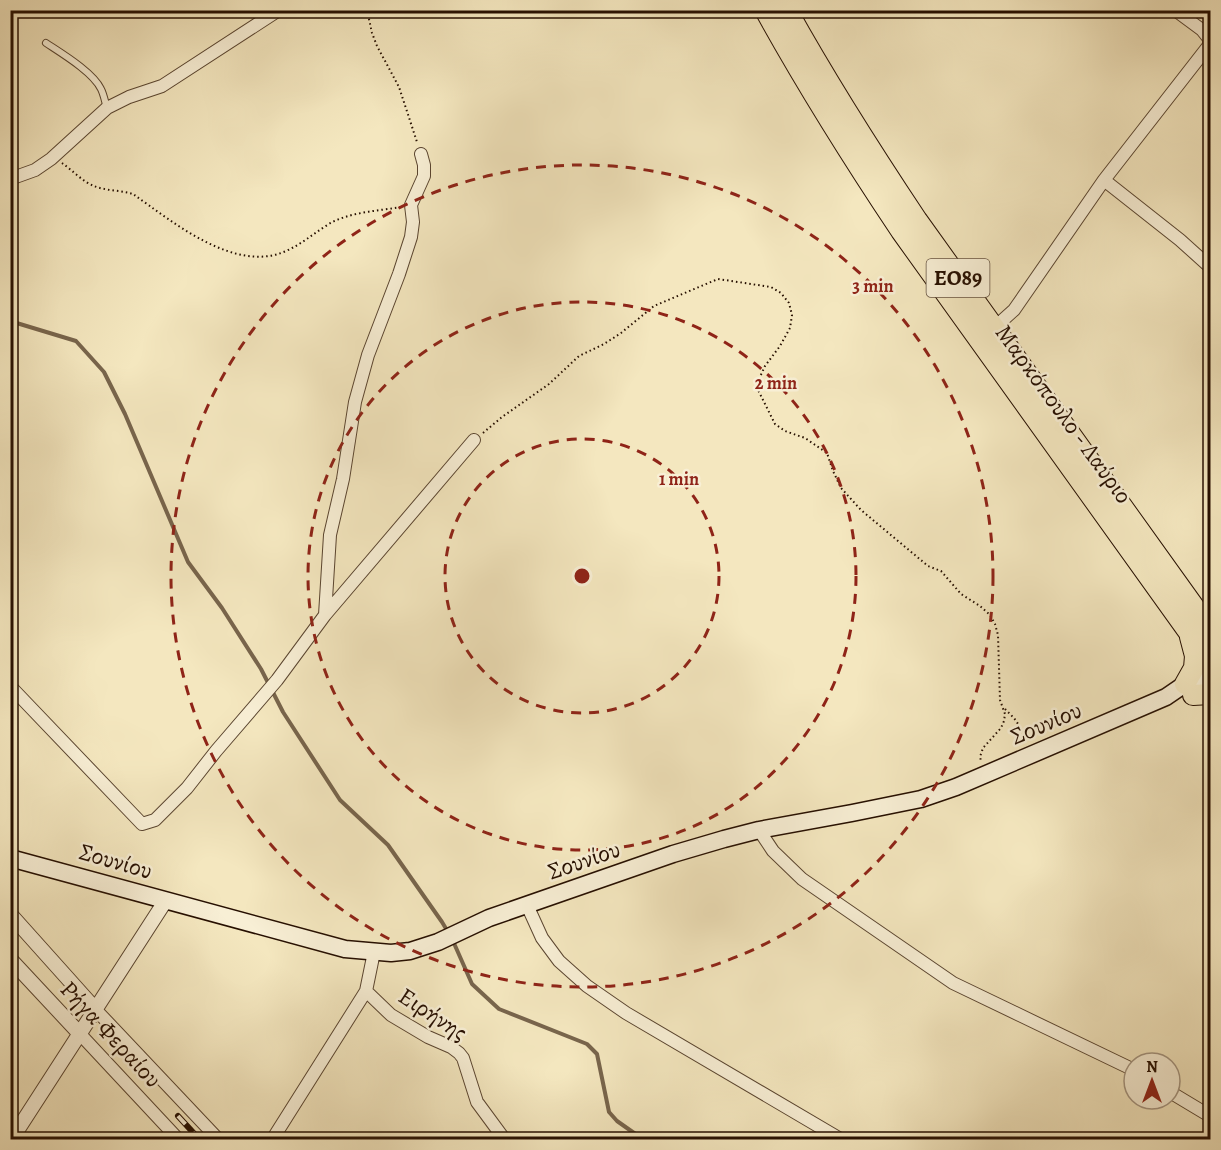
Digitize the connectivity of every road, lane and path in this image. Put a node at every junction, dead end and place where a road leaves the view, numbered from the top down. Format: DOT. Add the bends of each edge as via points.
graph roads {
  1 [pos="279,10"];
  2 [pos="367,10"];
  3 [pos="765,10"];
  4 [pos="787,10"];
  5 [pos="1175,10"];
  6 [pos="1210,42"];
  7 [pos="46,43"];
  8 [pos="107,108"];
  9 [pos="421,153"];
  10 [pos="51,159"];
  11 [pos="10,178"];
  12 [pos="1104,180"];
  13 [pos="411,205"];
  14 [pos="1210,267"];
  15 [pos="994,328"];
  16 [pos="474,440"];
  17 [pos="325,615"];
  18 [pos="1210,629"];
  19 [pos="1188,631"];
  20 [pos="1210,662"];
  21 [pos="1210,675"];
  22 [pos="10,686"];
  23 [pos="1200,691"];
  24 [pos="1004,709"];
  25 [pos="1036,753"];
  26 [pos="982,776"];
  27 [pos="759,830"];
  28 [pos="10,858"];
  29 [pos="166,900"];
  30 [pos="527,905"];
  31 [pos="10,914"];
  32 [pos="374,952"];
  33 [pos="10,959"];
  34 [pos="366,991"];
  35 [pos="96,1010"];
  36 [pos="80,1034"];
  37 [pos="1122,1064"];
  38 [pos="1182,1099"];
  39 [pos="1210,1116"];
  40 [pos="12,1135"];
  41 [pos="179,1140"];
  42 [pos="219,1140"];
  43 [pos="272,1140"];
  44 [pos="505,1140"];
  45 [pos="842,1140"];
  1 -- 8 [label="street" via="162,86"];
  2 -- 9 [label="path" via="372,33 399,87"];
  3 -- 19 [label="highway, Μαρκόπουλο - Λαύριο / ΕΟ89" via="797,69 901,231"];
  4 -- 15 [label="highway, Μαρκόπουλο - Λαύριο / ΕΟ89" via="873,154"];
  5 -- 6 [label="street" via="1202,30"];
  6 -- 12 [label="street"];
  7 -- 8 [label="lane" via="92,78 101,88"];
  8 -- 10 [label="street"];
  9 -- 13 [label="street" via="424,177"];
  10 -- 11 [label="street" via="35,170"];
  10 -- 13 [label="path" via="97,188 133,194 186,231 242,256 261,258 285,252 330,223"];
  12 -- 14 [label="street"];
  12 -- 15 [label="street" via="1014,310"];
  13 -- 17 [label="street" via="411,237 355,402 330,535"];
  15 -- 18 [label="highway, Μαρκόπουλο - Λαύριο / ΕΟ89"];
  16 -- 17 [label="street"];
  16 -- 24 [label="path" via="549,384 579,356 621,333 654,306 718,279 771,287 789,303 792,315 790,328 759,379 758,390 776,424 827,453 841,488 861,510 928,566 941,571 961,594 990,615 998,635 1000,700"];
  17 -- 22 [label="street" via="277,680 187,788 155,820 142,824"];
  19 -- 20 [label="highway, Μαρκόπουλο - Λαύριο / ΕΟ89"];
  19 -- 23 [label="highway"];
  21 -- 23 [label="main road, Σουνίου"];
  23 -- 25 [label="main road, Σουνίου" via="1166,697"];
  24 -- 25 [label="path"];
  24 -- 26 [label="path" via="1001,728 980,757"];
  25 -- 26 [label="main road, Σουνίου"];
  26 -- 27 [label="main road, Σουνίου" via="921,799"];
  27 -- 30 [label="main road, Σουνίου" via="724,838"];
  27 -- 37 [label="street" via="773,851 802,879 953,982"];
  28 -- 29 [label="main road, Σουνίου"];
  29 -- 32 [label="main road, Σουνίου" via="345,949"];
  29 -- 35 [label="street"];
  30 -- 32 [label="main road, Σουνίου" via="410,951"];
  30 -- 45 [label="street" via="542,938 559,961 587,986 626,1014"];
  31 -- 35 [label="street, Ρήγα Φεραίου"];
  32 -- 34 [label="street"];
  33 -- 36 [label="street, Ρήγα Φεραίου"];
  34 -- 43 [label="street"];
  34 -- 44 [label="street, Ειρήνης" via="391,1015 459,1053 477,1102"];
  35 -- 36 [label="street"];
  35 -- 42 [label="street"];
  36 -- 40 [label="street"];
  36 -- 41 [label="street, Ρήγα Φεραίου"];
  38 -- 39 [label="street"];
}
